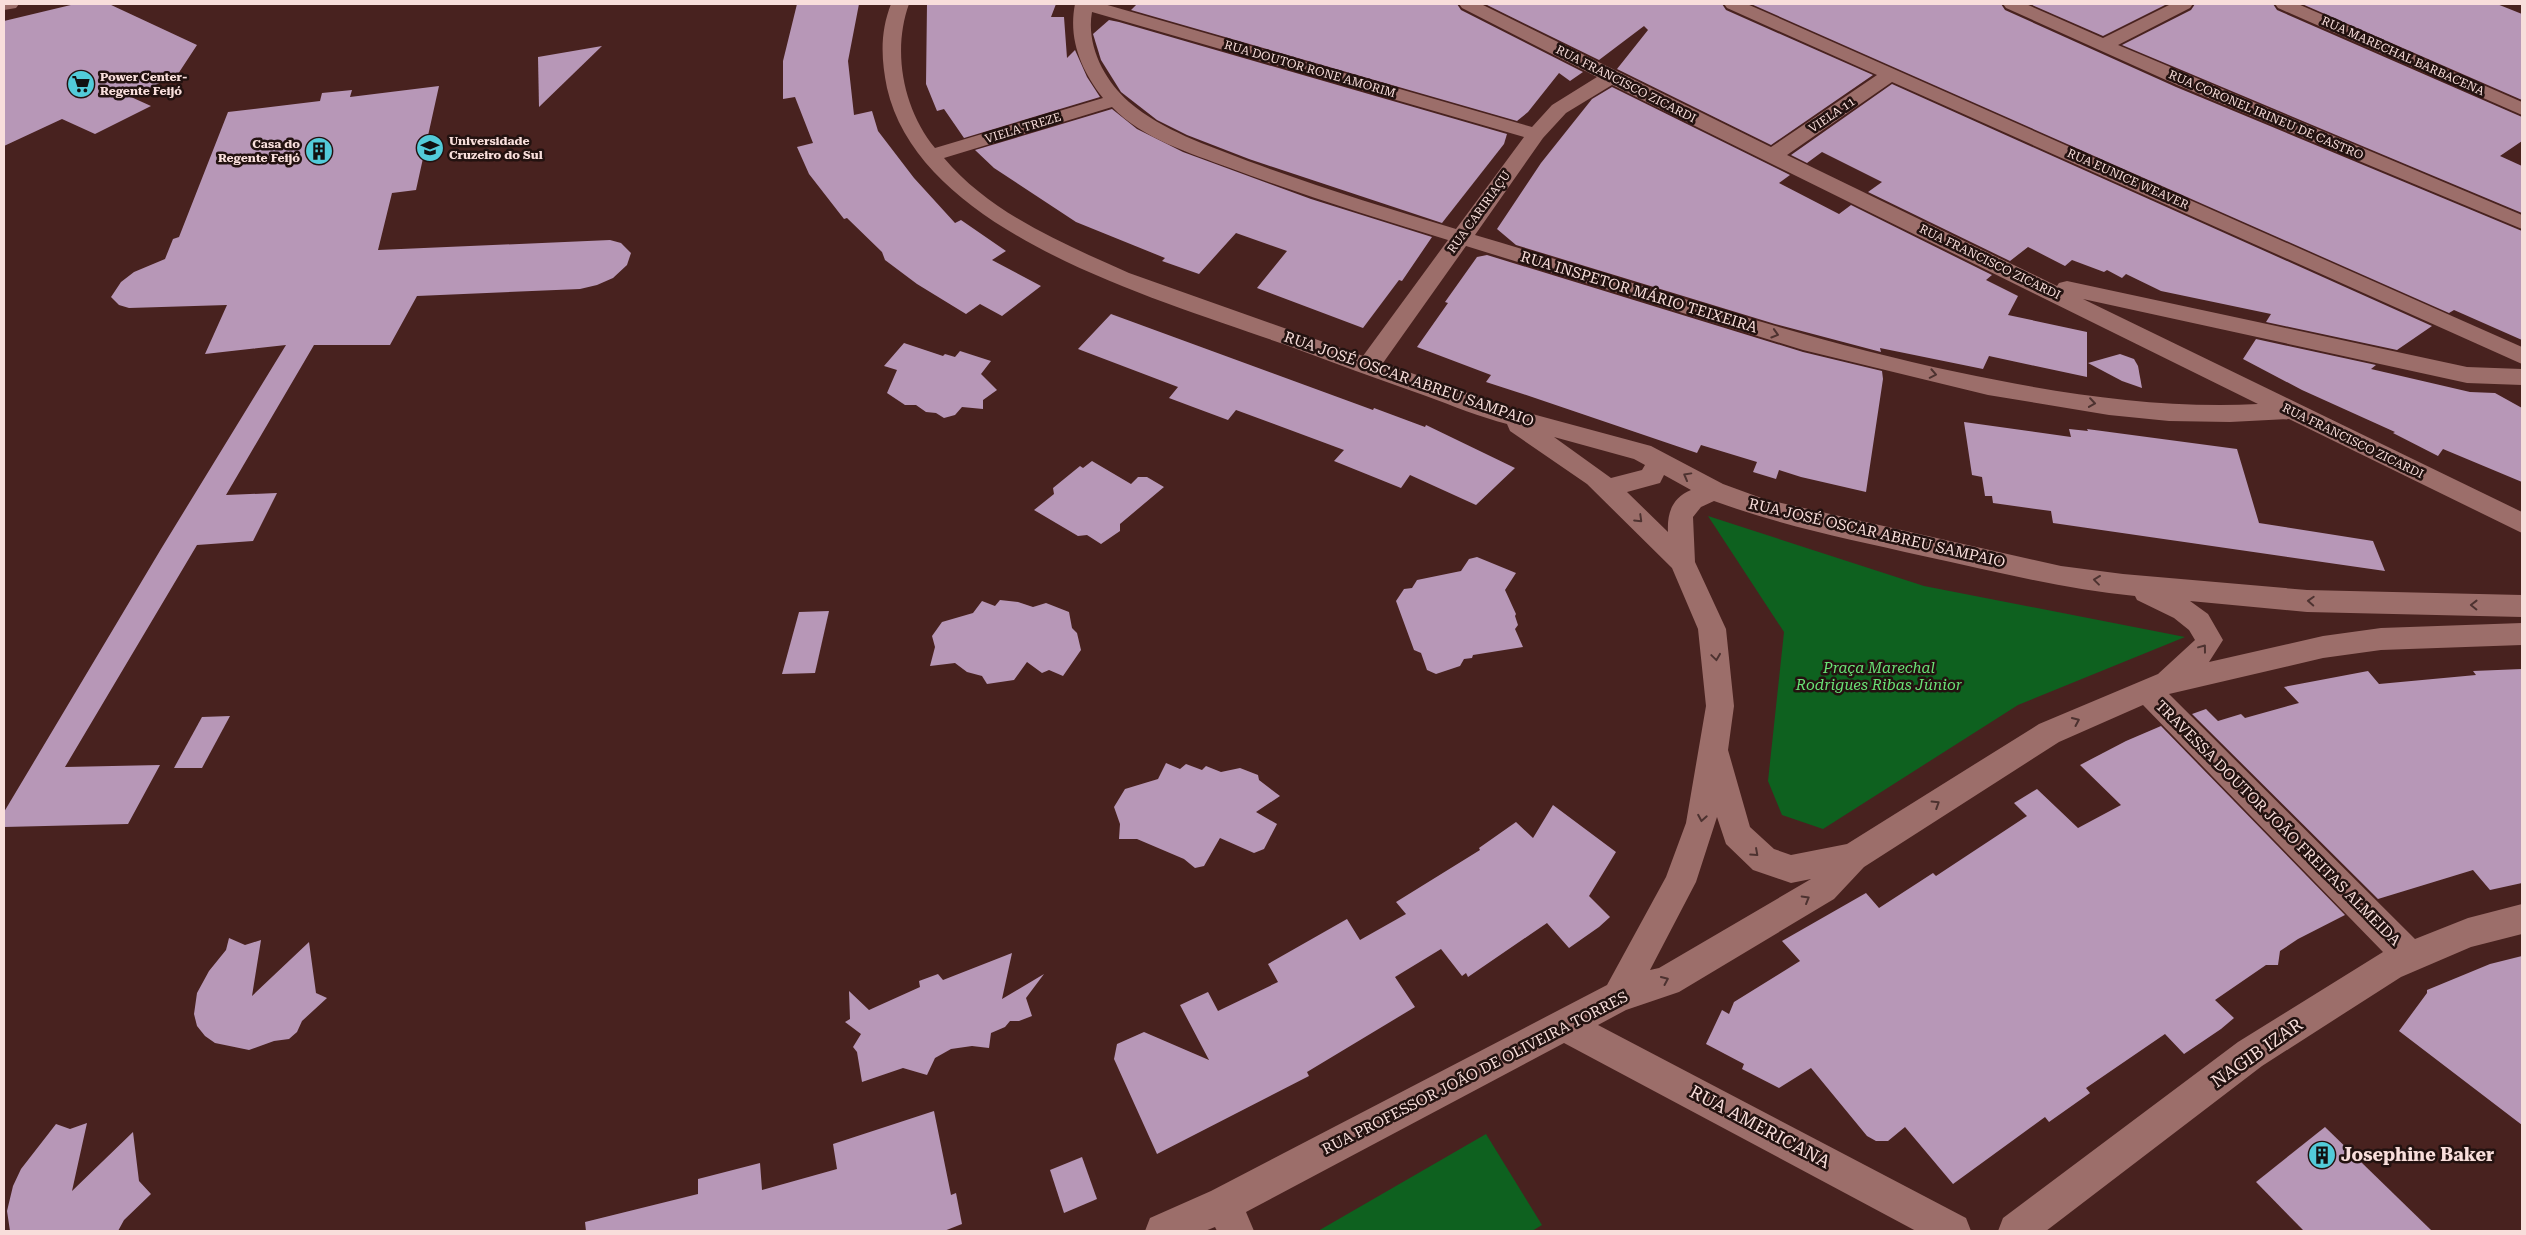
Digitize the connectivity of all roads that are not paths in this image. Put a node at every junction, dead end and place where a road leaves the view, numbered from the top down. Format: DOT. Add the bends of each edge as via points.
graph roads {
  1 [pos="10,4"];
  2 [pos="900,4"];
  3 [pos="1084,4"];
  4 [pos="1468,4"];
  5 [pos="1733,4"];
  6 [pos="2012,4"];
  7 [pos="2184,4"];
  8 [pos="2284,4"];
  9 [pos="4,5"];
  10 [pos="2103,45"];
  11 [pos="1891,74"];
  12 [pos="1611,77"];
  13 [pos="1116,100"];
  14 [pos="2522,109"];
  15 [pos="1536,134"];
  16 [pos="929,156"];
  17 [pos="1772,156"];
  18 [pos="2522,223"];
  19 [pos="1461,237"];
  20 [pos="2027,279"];
  21 [pos="2522,356"];
  22 [pos="1368,367"];
  23 [pos="2522,377"];
  24 [pos="2290,411"];
  25 [pos="1504,414"];
  26 [pos="1603,440"];
  27 [pos="1659,461"];
  28 [pos="1579,466"];
  29 [pos="1607,488"];
  30 [pos="1714,491"];
  31 [pos="2518,524"];
  32 [pos="1682,562"];
  33 [pos="2123,584"];
  34 [pos="2522,606"];
  35 [pos="2522,634"];
  36 [pos="2157,686"];
  37 [pos="1713,745"];
  38 [pos="1852,857"];
  39 [pos="2522,919"];
  40 [pos="2410,957"];
  41 [pos="1619,996"];
  42 [pos="1565,1024"];
  43 [pos="1230,1217"];
  44 [pos="1164,1231"];
  45 [pos="1953,1231"];
  46 [pos="2016,1231"];
  1 -- 9 [label="street"];
  2 -- 16 [label="street, RUA JOSÉ OSCAR ABREU SAMPAIO" via="892,36 893,79 902,110"];
  3 -- 13 [label="street, RUA INSPETOR MÁRIO TEIXEIRA" via="1080,17 1086,51 1095,73"];
  3 -- 15 [label="street, RUA DOUTOR RONE AMORIM"];
  4 -- 12 [label="street, RUA FRANCISCO ZICARDI"];
  5 -- 11 [label="street, RUA EUNICE WEAVER"];
  6 -- 10 [label="street, RUA CORONEL IRINEU DE CASTRO"];
  7 -- 10 [label="street"];
  8 -- 14 [label="street, RUA MARECHAL BARBACENA"];
  10 -- 18 [label="street, RUA CORONEL IRINEU DE CASTRO"];
  11 -- 17 [label="street, VIELA 11"];
  11 -- 21 [label="street, RUA EUNICE WEAVER"];
  12 -- 15 [label="street, RUA CARIRIAÇU" via="1559,109"];
  12 -- 17 [label="street, RUA FRANCISCO ZICARDI"];
  13 -- 16 [label="street, VIELA TREZE"];
  13 -- 19 [label="street, RUA INSPETOR MÁRIO TEIXEIRA" via="1163,132 1203,151 1304,189"];
  15 -- 19 [label="street, RUA CARIRIAÇU"];
  16 -- 22 [label="street, RUA JOSÉ OSCAR ABREU SAMPAIO" via="959,187 1012,224 1066,254 1120,278"];
  17 -- 20 [label="street, RUA FRANCISCO ZICARDI"];
  19 -- 22 [label="street, RUA CARIRIAÇU"];
  19 -- 24 [label="street, RUA INSPETOR MÁRIO TEIXEIRA, one-way" via="1812,345 1895,367 2039,396 2121,408 2195,414"];
  20 -- 23 [label="street" via="2467,375"];
  20 -- 24 [label="street, RUA FRANCISCO ZICARDI"];
  22 -- 25 [label="street, RUA JOSÉ OSCAR ABREU SAMPAIO"];
  24 -- 31 [label="street, RUA FRANCISCO ZICARDI"];
  25 -- 26 [label="street, RUA JOSÉ OSCAR ABREU SAMPAIO"];
  25 -- 28 [label="street"];
  26 -- 27 [label="street, RUA JOSÉ OSCAR ABREU SAMPAIO"];
  26 -- 28 [label="street" via="1586,445"];
  27 -- 29 [label="street" via="1651,477"];
  30 -- 27 [label="street, RUA JOSÉ OSCAR ABREU SAMPAIO, one-way"];
  28 -- 29 [label="street"];
  29 -- 32 [label="street, one-way"];
  30 -- 32 [label="street" via="1692,500 1680,515"];
  33 -- 30 [label="street, RUA JOSÉ OSCAR ABREU SAMPAIO, one-way" via="2060,576 1884,537 1760,508"];
  32 -- 37 [label="street, one-way" via="1712,629 1720,706"];
  34 -- 33 [label="street, RUA JOSÉ OSCAR ABREU SAMPAIO, one-way" via="2307,601"];
  36 -- 33 [label="street, one-way" via="2203,651 2209,640 2197,618"];
  35 -- 36 [label="street, RUA PROFESSOR JOÃO DE OLIVEIRA TORRES" via="2381,639 2323,647"];
  38 -- 36 [label="street, RUA PROFESSOR JOÃO DE OLIVEIRA TORRES, one-way" via="2049,733"];
  36 -- 40 [label="street, TRAVESSA DOUTOR JOÃO FREITAS ALMEIDA"];
  37 -- 38 [label="street, one-way" via="1737,834 1764,860 1791,869"];
  37 -- 41 [label="street, one-way" via="1701,823 1690,856 1647,947"];
  41 -- 38 [label="street, RUA PROFESSOR JOÃO DE OLIVEIRA TORRES, one-way" via="1667,981 1815,894"];
  39 -- 40 [label="street, NAGIB IZAR" via="2468,933"];
  40 -- 46 [label="street, NAGIB IZAR" via="2389,966 2250,1054"];
  41 -- 42 [label="street, RUA PROFESSOR JOÃO DE OLIVEIRA TORRES"];
  42 -- 43 [label="street, RUA PROFESSOR JOÃO DE OLIVEIRA TORRES"];
  42 -- 45 [label="street, RUA AMERICANA"];
  43 -- 44 [label="street, RUA PROFESSOR JOÃO DE OLIVEIRA TORRES"];
}
